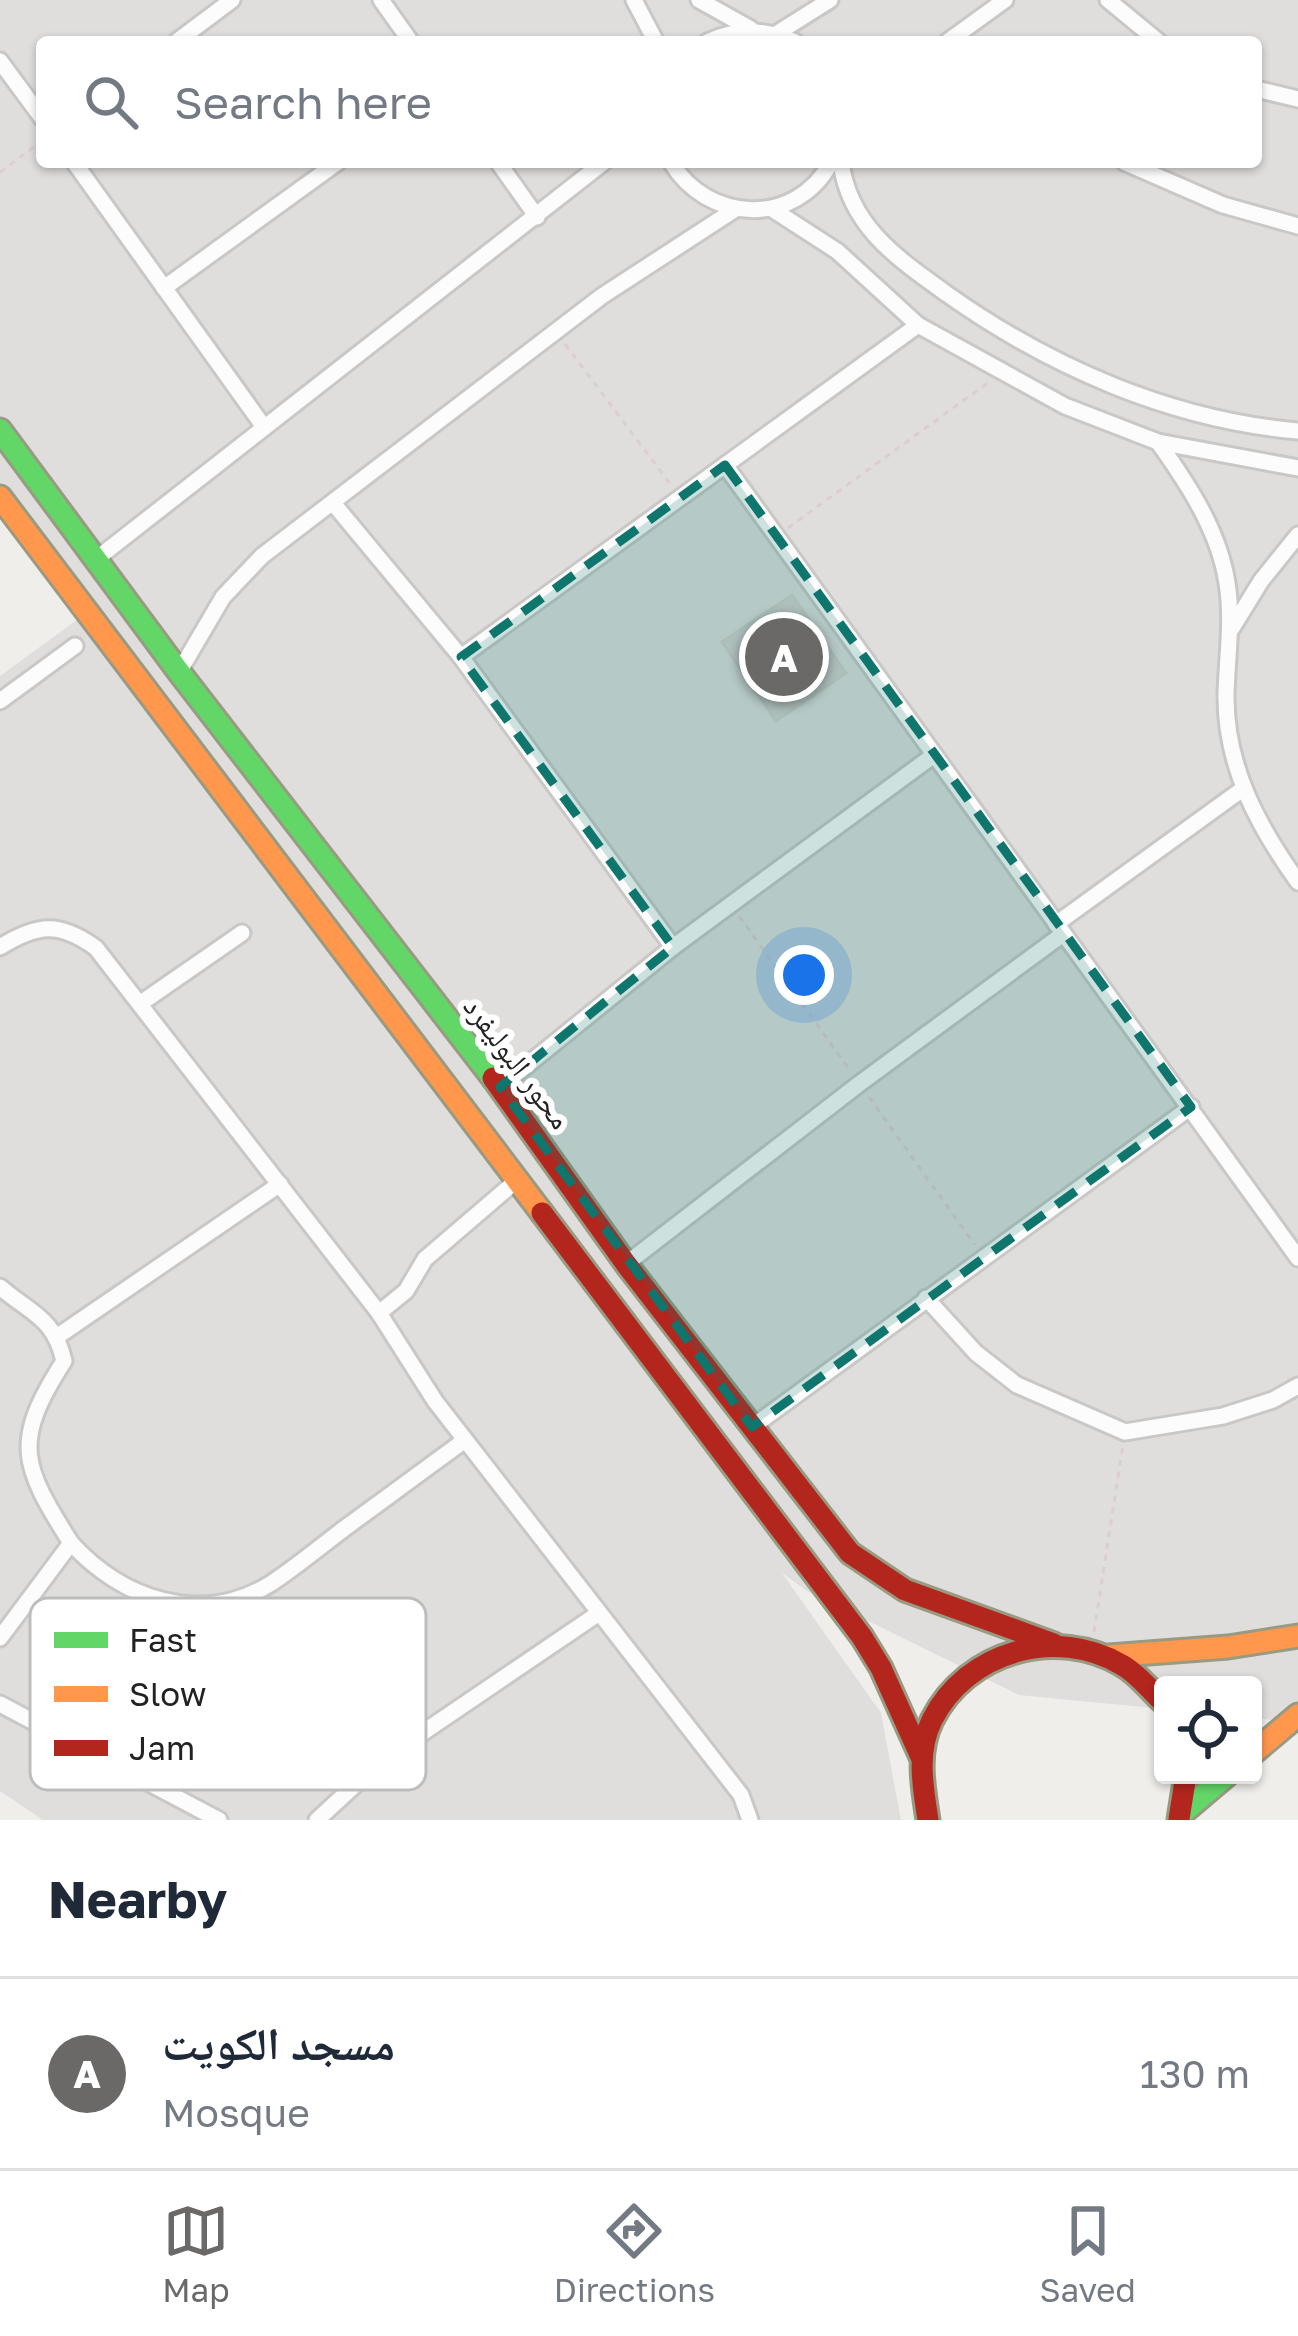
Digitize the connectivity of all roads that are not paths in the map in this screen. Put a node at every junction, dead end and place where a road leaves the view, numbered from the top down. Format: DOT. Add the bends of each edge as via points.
graph roads {
  1 [pos="232,0"];
  2 [pos="381,0"];
  3 [pos="634,0"];
  4 [pos="699,0"];
  5 [pos="830,0"];
  6 [pos="1005,0"];
  7 [pos="1108,0"];
  8 [pos="754,30"];
  9 [pos="776,34"];
  10 [pos="184,36"];
  11 [pos="408,36"];
  12 [pos="653,36"];
  13 [pos="722,36"];
  14 [pos="781,36"];
  15 [pos="959,36"];
  16 [pos="1152,36"];
  17 [pos="0,61"];
  18 [pos="1262,90"];
  19 [pos="1298,99"];
  20 [pos="36,110"];
  21 [pos="78,168"];
  22 [pos="330,168"];
  23 [pos="501,168"];
  24 [pos="597,168"];
  25 [pos="675,168"];
  26 [pos="831,168"];
  27 [pos="838,168"];
  28 [pos="1138,168"];
  29 [pos="772,209"];
  30 [pos="734,210"];
  31 [pos="537,217"];
  32 [pos="1298,226"];
  33 [pos="164,288"];
  34 [pos="918,326"];
  35 [pos="264,427"];
  36 [pos="0,430"];
  37 [pos="1298,431"];
  38 [pos="1158,442"];
  39 [pos="725,465"];
  40 [pos="1298,468"];
  41 [pos="0,497"];
  42 [pos="333,502"];
  43 [pos="1298,535"];
  44 [pos="95,560"];
  45 [pos="1230,630"];
  46 [pos="75,646"];
  47 [pos="461,656"];
  48 [pos="179,672"];
  49 [pos="0,701"];
  50 [pos="934,755"];
  51 [pos="1244,788"];
  52 [pos="1298,882"];
  53 [pos="1060,929"];
  54 [pos="242,933"];
  55 [pos="673,946"];
  56 [pos="0,947"];
  57 [pos="141,1004"];
  58 [pos="500,1087"];
  59 [pos="1191,1107"];
  60 [pos="516,1180"];
  61 [pos="280,1184"];
  62 [pos="1298,1258"];
  63 [pos="626,1264"];
  64 [pos="0,1286"];
  65 [pos="926,1298"];
  66 [pos="379,1313"];
  67 [pos="58,1336"];
  68 [pos="1298,1386"];
  69 [pos="752,1427"];
  70 [pos="465,1440"];
  71 [pos="70,1543"];
  72 [pos="153,1598"];
  73 [pos="236,1598"];
  74 [pos="599,1613"];
  75 [pos="1298,1636"];
  76 [pos="0,1638"];
  77 [pos="1054,1644"];
  78 [pos="1100,1653"];
  79 [pos="1154,1691"];
  80 [pos="0,1704"];
  81 [pos="1298,1715"];
  82 [pos="30,1720"];
  83 [pos="426,1730"];
  84 [pos="1262,1745"];
  85 [pos="921,1757"];
  86 [pos="1185,1784"];
  87 [pos="1217,1784"];
  88 [pos="162,1790"];
  89 [pos="349,1790"];
  90 [pos="1180,1817"];
  91 [pos="219,1820"];
  92 [pos="317,1820"];
  93 [pos="750,1820"];
  94 [pos="928,1820"];
  1 -- 10 [label="street"];
  2 -- 11 [label="street"];
  3 -- 12 [label="street"];
  4 -- 8 [label="street"];
  5 -- 9 [label="street"];
  6 -- 15 [label="street"];
  7 -- 16 [label="street"];
  8 -- 9 [label="street"];
  8 -- 13 [label="street"];
  9 -- 14 [label="street"];
  17 -- 20 [label="street"];
  18 -- 19 [label="street"];
  21 -- 33 [label="street"];
  22 -- 33 [label="street"];
  23 -- 31 [label="street"];
  24 -- 31 [label="street"];
  25 -- 30 [label="street" via="688,186"];
  26 -- 29 [label="street" via="794,201"];
  27 -- 37 [label="street" via="886,250 997,329 1082,374 1173,407"];
  28 -- 32 [label="street"];
  29 -- 30 [label="street"];
  29 -- 34 [label="street" via="837,251"];
  30 -- 42 [label="street" via="631,276"];
  31 -- 35 [label="street"];
  33 -- 35 [label="street"];
  34 -- 38 [label="street" via="1065,406"];
  34 -- 39 [label="street"];
  35 -- 44 [label="street"];
  36 -- 44 [label="street, محور البوليفرد"];
  38 -- 40 [label="street"];
  38 -- 45 [label="street" via="1212,531"];
  39 -- 47 [label="street"];
  39 -- 50 [label="street"];
  41 -- 60 [label="street"];
  42 -- 47 [label="street"];
  42 -- 48 [label="street" via="242,575"];
  43 -- 45 [label="street"];
  44 -- 48 [label="street, محور البوليفرد"];
  45 -- 51 [label="street" via="1226,698"];
  46 -- 49 [label="street"];
  47 -- 55 [label="street"];
  48 -- 58 [label="street, محور البوليفرد"];
  50 -- 53 [label="street"];
  50 -- 55 [label="street"];
  51 -- 52 [label="street"];
  51 -- 53 [label="street"];
  53 -- 59 [label="street"];
  53 -- 63 [label="street"];
  54 -- 57 [label="street"];
  55 -- 58 [label="street"];
  56 -- 57 [label="street" via="46,928 80,937"];
  57 -- 61 [label="street"];
  58 -- 63 [label="street, محور البوليفرد"];
  59 -- 62 [label="street"];
  59 -- 65 [label="street"];
  60 -- 66 [label="street" via="425,1259 406,1291"];
  60 -- 85 [label="street" via="862,1637"];
  61 -- 66 [label="street"];
  61 -- 67 [label="street"];
  63 -- 69 [label="street, محور البوليفرد"];
  64 -- 67 [label="street"];
  65 -- 68 [label="street" via="1017,1385 1125,1432 1223,1416"];
  65 -- 69 [label="street"];
  66 -- 70 [label="street"];
  67 -- 71 [label="street" via="64,1361 34,1409 29,1457"];
  69 -- 77 [label="street, محور البوليفرد" via="850,1553 904,1590"];
  70 -- 73 [label="street" via="268,1586"];
  70 -- 74 [label="street"];
  71 -- 72 [label="street" via="95,1570"];
  71 -- 76 [label="street"];
  74 -- 83 [label="street"];
  74 -- 93 [label="street" via="741,1795"];
  75 -- 78 [label="street"];
  77 -- 78 [label="street"];
  77 -- 85 [label="street" via="998,1655 966,1676 932,1720"];
  78 -- 79 [label="street"];
  80 -- 82 [label="street"];
  81 -- 84 [label="street"];
  85 -- 94 [label="street"];
  86 -- 90 [label="street"];
  87 -- 90 [label="street"];
  88 -- 91 [label="street"];
  89 -- 92 [label="street"];
}
